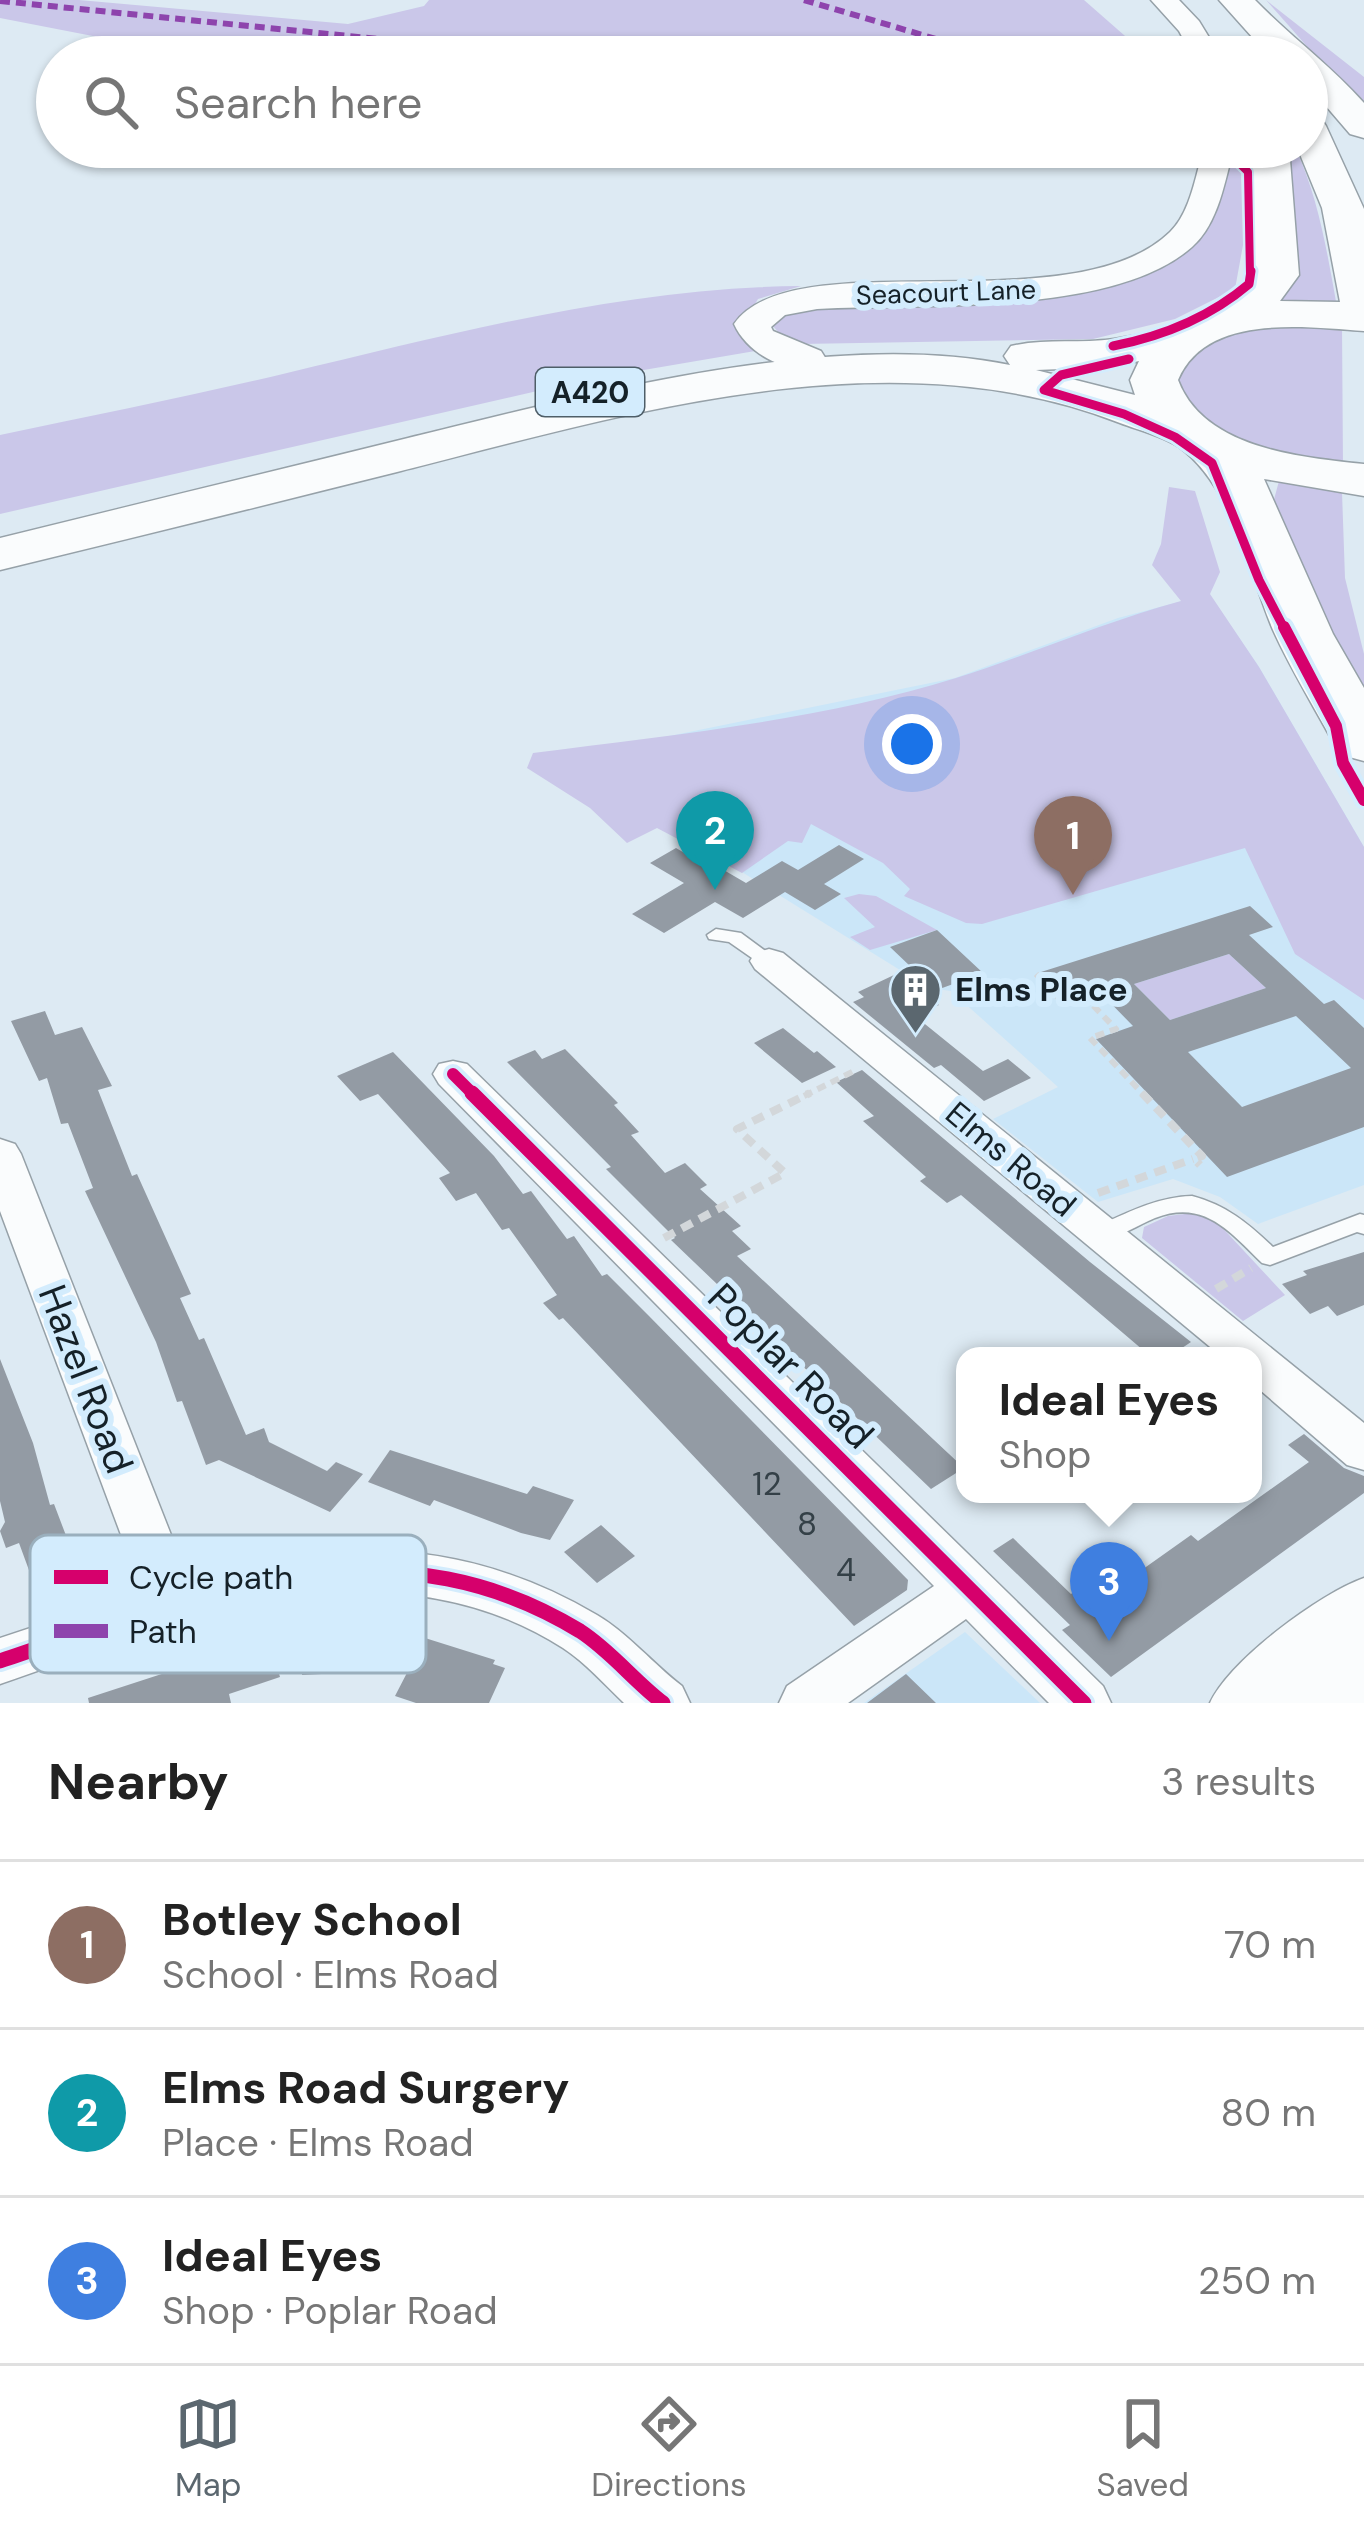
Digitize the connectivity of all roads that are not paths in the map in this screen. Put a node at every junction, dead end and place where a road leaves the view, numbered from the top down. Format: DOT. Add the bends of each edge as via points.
graph roads {
  1 [pos="1163,0"];
  2 [pos="1208,0"];
  3 [pos="1243,7"];
  4 [pos="1195,36"];
  5 [pos="1232,36"];
  6 [pos="1242,36"];
  7 [pos="1270,36"];
  8 [pos="1276,36"];
  9 [pos="1328,86"];
  10 [pos="1328,114"];
  11 [pos="1364,126"];
  12 [pos="1213,168"];
  13 [pos="1270,168"];
  14 [pos="1325,168"];
  15 [pos="1364,175"];
  16 [pos="1364,307"];
  17 [pos="1364,317"];
  18 [pos="1194,332"];
  19 [pos="808,358"];
  20 [pos="1193,434"];
  21 [pos="1342,477"];
  22 [pos="0,532"];
  23 [pos="0,554"];
  24 [pos="1364,742"];
  25 [pos="716,935"];
  26 [pos="769,962"];
  27 [pos="453,1074"];
  28 [pos="0,1154"];
  29 [pos="1364,1226"];
  30 [pos="1102,1234"];
  31 [pos="1242,1347"];
  32 [pos="1262,1364"];
  33 [pos="1364,1450"];
  34 [pos="146,1535"];
  35 [pos="426,1572"];
  36 [pos="971,1588"];
  37 [pos="1364,1609"];
  38 [pos="30,1651"];
  39 [pos="0,1661"];
  40 [pos="1364,1672"];
  41 [pos="662,1703"];
  42 [pos="806,1703"];
  43 [pos="1084,1703"];
  44 [pos="1248,1703"];
  45 [pos="1328,1703"];
  1 -- 4 [label="street"];
  2 -- 5 [label="highway"];
  2 -- 6 [label="highway"];
  3 -- 7 [label="highway"];
  3 -- 8 [label="highway"];
  9 -- 11 [label="highway"];
  10 -- 15 [label="highway"];
  12 -- 19 [label="street, Seacourt Lane" via="1180,242 1107,277 1035,291 820,295 759,311 757,337"];
  13 -- 18 [label="highway" via="1277,275 1248,307"];
  14 -- 16 [label="highway" via="1343,208"];
  17 -- 18 [label="highway" via="1246,319"];
  18 -- 19 [label="highway, A420" via="1099,355"];
  18 -- 20 [label="highway" via="1162,358 1154,380 1163,406"];
  19 -- 22 [label="highway, A420" via="587,393"];
  20 -- 21 [label="highway" via="1254,459"];
  20 -- 23 [label="highway, A420" via="1113,401 1012,377 910,370 805,376 556,418"];
  20 -- 24 [label="highway" via="1237,475 1304,634"];
  25 -- 26 [label="lane" via="734,937"];
  26 -- 30 [label="street, Elms Road"];
  27 -- 36 [label="street, Poplar Road"];
  28 -- 34 [label="street, Hazel Road"];
  29 -- 30 [label="lane" via="1270,1257 1220,1211 1187,1202"];
  30 -- 31 [label="street, Elms Road"];
  32 -- 33 [label="street, Elms Road"];
  35 -- 41 [label="street" via="513,1596 580,1631"];
  36 -- 42 [label="street"];
  36 -- 43 [label="street, Poplar Road"];
  37 -- 44 [label="street"];
  38 -- 39 [label="street"];
  40 -- 45 [label="street"];
}
